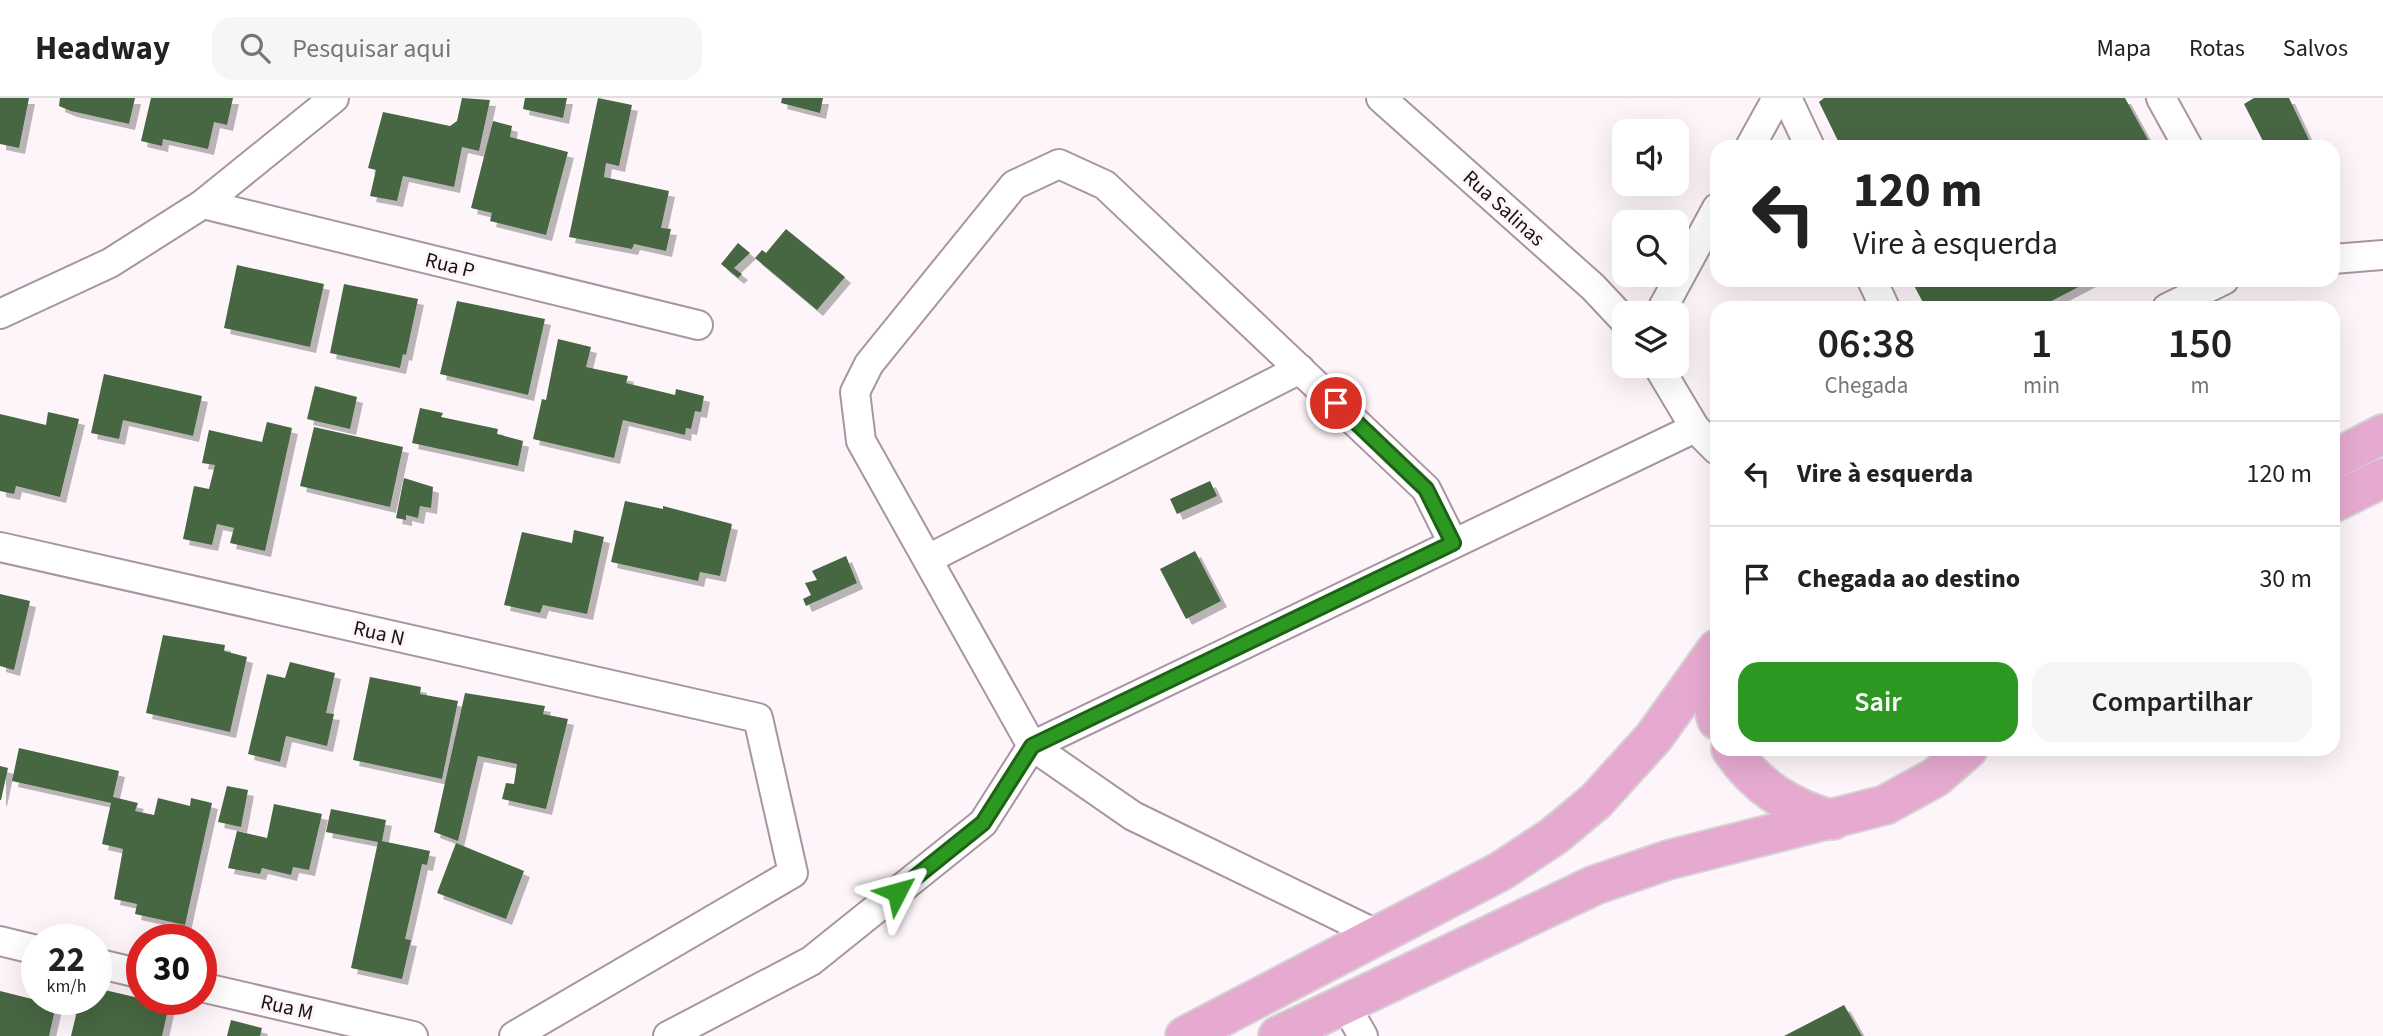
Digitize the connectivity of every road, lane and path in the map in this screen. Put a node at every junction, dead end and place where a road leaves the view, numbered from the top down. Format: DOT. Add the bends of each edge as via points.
graph roads {
  1 [pos="334,98"];
  2 [pos="1381,98"];
  3 [pos="1777,98"];
  4 [pos="1787,98"];
  5 [pos="2161,98"];
  6 [pos="1754,140"];
  7 [pos="1807,140"];
  8 [pos="2184,140"];
  9 [pos="203,204"];
  10 [pos="1710,221"];
  11 [pos="2383,255"];
  12 [pos="2340,258"];
  13 [pos="2210,287"];
  14 [pos="1667,301"];
  15 [pos="2181,301"];
  16 [pos="1612,307"];
  17 [pos="0,314"];
  18 [pos="698,325"];
  19 [pos="1300,369"];
  20 [pos="1665,378"];
  21 [pos="1695,428"];
  22 [pos="2383,434"];
  23 [pos="1710,443"];
  24 [pos="2340,456"];
  25 [pos="2383,478"];
  26 [pos="2340,499"];
  27 [pos="1453,543"];
  28 [pos="0,547"];
  29 [pos="928,559"];
  30 [pos="1710,657"];
  31 [pos="1032,746"];
  32 [pos="1737,756"];
  33 [pos="1960,756"];
  34 [pos="1833,820"];
  35 [pos="1378,935"];
  36 [pos="0,941"];
  37 [pos="21,946"];
  38 [pos="217,991"];
  39 [pos="1344,1003"];
  40 [pos="413,1036"];
  41 [pos="514,1036"];
  42 [pos="668,1036"];
  43 [pos="1185,1036"];
  44 [pos="1278,1036"];
  45 [pos="1363,1036"];
  1 -- 9 [label="street"];
  2 -- 16 [label="street, Rua Salinas"];
  3 -- 6 [label="street"];
  4 -- 7 [label="street"];
  5 -- 8 [label="street"];
  9 -- 17 [label="street" via="110,263"];
  9 -- 18 [label="street, Rua P"];
  10 -- 14 [label="street"];
  11 -- 12 [label="street"];
  13 -- 15 [label="street"];
  19 -- 27 [label="street" via="1426,489"];
  19 -- 29 [label="street"];
  19 -- 29 [label="street" via="1105,185 1059,164 1014,185 869,364 855,392 861,441"];
  20 -- 21 [label="street"];
  21 -- 23 [label="street"];
  21 -- 27 [label="street"];
  22 -- 24 [label="main road"];
  25 -- 26 [label="main road"];
  27 -- 31 [label="street"];
  28 -- 41 [label="street, Rua N" via="758,718 793,873"];
  29 -- 31 [label="street"];
  30 -- 35 [label="main road" via="1654,737 1596,801 1565,827 1501,871"];
  31 -- 35 [label="street" via="1133,816"];
  31 -- 42 [label="street" via="983,823 822,952"];
  32 -- 34 [label="main road" via="1760,785 1782,801"];
  33 -- 34 [label="main road" via="1909,793"];
  34 -- 39 [label="main road" via="1668,860 1595,885"];
  35 -- 43 [label="main road"];
  36 -- 37 [label="street"];
  38 -- 40 [label="street, Rua M"];
  39 -- 44 [label="main road"];
  39 -- 45 [label="street"];
}
